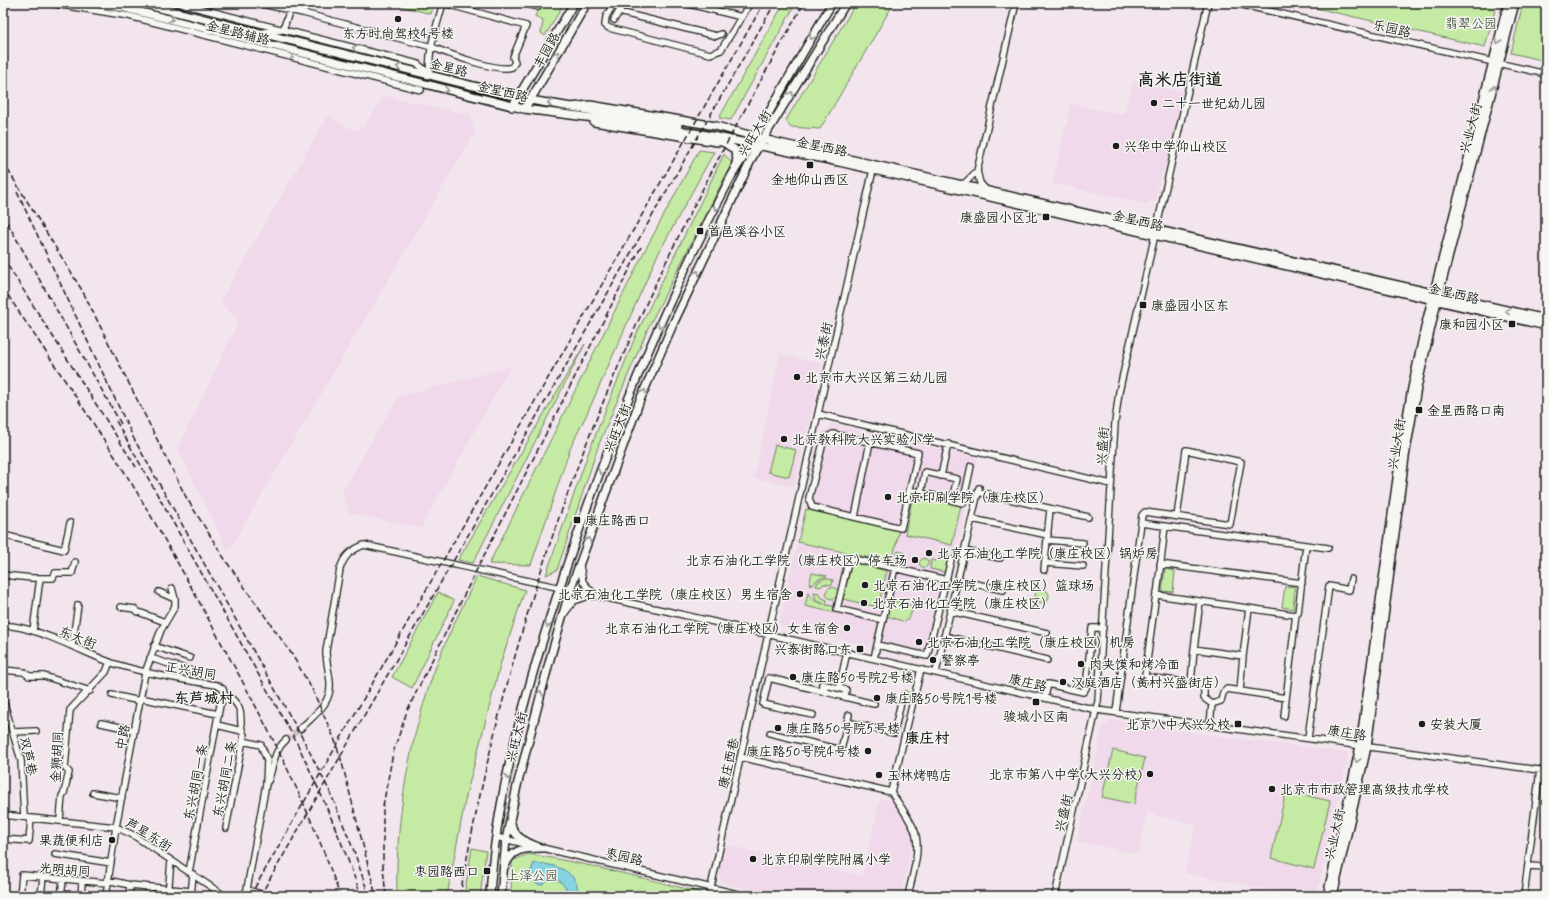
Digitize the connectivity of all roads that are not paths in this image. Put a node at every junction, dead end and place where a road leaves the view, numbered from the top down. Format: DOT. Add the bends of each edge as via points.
graph roads {
  1 [pos="49,3"];
  2 [pos="91,3"];
  3 [pos="140,3"];
  4 [pos="178,3"];
  5 [pos="258,3"];
  6 [pos="292,3"];
  7 [pos="443,3"];
  8 [pos="523,3"];
  9 [pos="574,3"];
  10 [pos="587,3"];
  11 [pos="614,3"];
  12 [pos="624,3"];
  13 [pos="685,3"];
  14 [pos="750,3"];
  15 [pos="832,3"];
  16 [pos="846,3"];
  17 [pos="1016,3"];
  18 [pos="1208,3"];
  19 [pos="1234,3"];
  20 [pos="1508,3"];
  21 [pos="1515,3"];
  22 [pos="538,7"];
  23 [pos="290,10"];
  24 [pos="619,12"];
  25 [pos="742,17"];
  26 [pos="614,20"];
  27 [pos="283,30"];
  28 [pos="261,33"];
  29 [pos="721,34"];
  30 [pos="432,47"];
  31 [pos="1496,63"];
  32 [pos="537,66"];
  33 [pos="430,74"];
  34 [pos="1546,74"];
  35 [pos="545,75"];
  36 [pos="421,90"];
  37 [pos="518,97"];
  38 [pos="530,100"];
  39 [pos="512,106"];
  40 [pos="524,109"];
  41 [pos="557,114"];
  42 [pos="707,135"];
  43 [pos="734,140"];
  44 [pos="753,140"];
  45 [pos="722,141"];
  46 [pos="762,142"];
  47 [pos="874,170"];
  48 [pos="977,171"];
  49 [pos="733,173"];
  50 [pos="959,185"];
  51 [pos="988,191"];
  52 [pos="1155,233"];
  53 [pos="1435,298"];
  54 [pos="1546,319"];
  55 [pos="1546,326"];
  56 [pos="818,414"];
  57 [pos="870,442"];
  58 [pos="948,444"];
  59 [pos="971,466"];
  60 [pos="941,476"];
  61 [pos="1111,484"];
  62 [pos="909,490"];
  63 [pos="921,493"];
  64 [pos="952,500"];
  65 [pos="1050,509"];
  66 [pos="855,517"];
  67 [pos="1088,517"];
  68 [pos="1177,517"];
  69 [pos="972,518"];
  70 [pos="70,523"];
  71 [pos="1141,523"];
  72 [pos="1165,526"];
  73 [pos="3,535"];
  74 [pos="1048,538"];
  75 [pos="1083,543"];
  76 [pos="1306,545"];
  77 [pos="1328,548"];
  78 [pos="964,551"];
  79 [pos="1000,558"];
  80 [pos="951,560"];
  81 [pos="75,562"];
  82 [pos="1045,563"];
  83 [pos="580,564"];
  84 [pos="1160,564"];
  85 [pos="1082,566"];
  86 [pos="895,568"];
  87 [pos="1044,570"];
  88 [pos="3,574"];
  89 [pos="40,578"];
  90 [pos="1351,579"];
  91 [pos="947,580"];
  92 [pos="958,580"];
  93 [pos="1302,583"];
  94 [pos="560,587"];
  95 [pos="172,588"];
  96 [pos="570,590"];
  97 [pos="1004,590"];
  98 [pos="159,592"];
  99 [pos="1156,594"];
  100 [pos="594,595"];
  101 [pos="175,599"];
  102 [pos="1200,601"];
  103 [pos="78,605"];
  104 [pos="122,607"];
  105 [pos="1249,608"];
  106 [pos="950,611"];
  107 [pos="1296,614"];
  108 [pos="561,617"];
  109 [pos="883,620"];
  110 [pos="165,622"];
  111 [pos="3,626"];
  112 [pos="1103,628"];
  113 [pos="33,631"];
  114 [pos="1047,633"];
  115 [pos="768,634"];
  116 [pos="944,636"];
  117 [pos="878,645"];
  118 [pos="72,646"];
  119 [pos="154,646"];
  120 [pos="1194,649"];
  121 [pos="847,652"];
  122 [pos="1243,656"];
  123 [pos="150,658"];
  124 [pos="190,658"];
  125 [pos="874,658"];
  126 [pos="1047,660"];
  127 [pos="110,662"];
  128 [pos="921,669"];
  129 [pos="3,670"];
  130 [pos="192,671"];
  131 [pos="936,672"];
  132 [pos="145,673"];
  133 [pos="1144,677"];
  134 [pos="1144,683"];
  135 [pos="1191,683"];
  136 [pos="839,688"];
  137 [pos="90,691"];
  138 [pos="822,691"];
  139 [pos="1240,691"];
  140 [pos="112,695"];
  141 [pos="225,697"];
  142 [pos="845,697"];
  143 [pos="1045,697"];
  144 [pos="1286,698"];
  145 [pos="3,700"];
  146 [pos="140,700"];
  147 [pos="901,702"];
  148 [pos="874,704"];
  149 [pos="1212,704"];
  150 [pos="4,709"];
  151 [pos="1097,710"];
  152 [pos="1116,712"];
  153 [pos="218,714"];
  154 [pos="813,715"];
  155 [pos="850,715"];
  156 [pos="1284,716"];
  157 [pos="847,722"];
  158 [pos="101,723"];
  159 [pos="1210,724"];
  160 [pos="217,725"];
  161 [pos="300,729"];
  162 [pos="134,730"];
  163 [pos="36,731"];
  164 [pos="242,731"];
  165 [pos="13,732"];
  166 [pos="770,733"];
  167 [pos="1308,738"];
  168 [pos="286,740"];
  169 [pos="243,741"];
  170 [pos="1364,746"];
  171 [pos="740,757"];
  172 [pos="1543,770"];
  173 [pos="266,784"];
  174 [pos="891,792"];
  175 [pos="93,793"];
  176 [pos="122,798"];
  177 [pos="3,815"];
  178 [pos="24,818"];
  179 [pos="31,818"];
  180 [pos="60,820"];
  181 [pos="510,820"];
  182 [pos="116,827"];
  183 [pos="226,828"];
  184 [pos="496,838"];
  185 [pos="3,839"];
  186 [pos="506,840"];
  187 [pos="542,848"];
  188 [pos="55,854"];
  189 [pos="171,860"];
  190 [pos="111,863"];
  191 [pos="1528,866"];
  192 [pos="1546,867"];
  193 [pos="503,872"];
  194 [pos="191,873"];
  195 [pos="43,878"];
  196 [pos="63,880"];
  197 [pos="82,882"];
  198 [pos="107,882"];
  199 [pos="130,885"];
  200 [pos="150,888"];
  201 [pos="711,888"];
  202 [pos="169,889"];
  203 [pos="247,890"];
  204 [pos="191,894"];
  205 [pos="20,896"];
  206 [pos="41,896"];
  207 [pos="61,896"];
  208 [pos="81,896"];
  209 [pos="106,896"];
  210 [pos="129,896"];
  211 [pos="149,896"];
  212 [pos="168,896"];
  213 [pos="225,896"];
  214 [pos="244,896"];
  215 [pos="269,896"];
  216 [pos="490,896"];
  217 [pos="501,896"];
  218 [pos="709,896"];
  219 [pos="746,896"];
  220 [pos="908,896"];
  221 [pos="1055,896"];
  222 [pos="1326,896"];
  223 [pos="1333,896"];
  224 [pos="1524,896"];
  1 -- 36 [label="street, 金星路辅路, one-way" via="129,16"];
  2 -- 39 [label="main road, 金星西路, one-way" via="125,8"];
  3 -- 28 [label="main road, 金星路"];
  4 -- 27 [label="street, 金星路辅路"];
  5 -- 23 [label="street"];
  6 -- 23 [label="street"];
  7 -- 30 [label="street"];
  7 -- 30 [label="street" via="526,26 513,57 515,62 508,69 449,55"];
  8 -- 22 [label="street"];
  9 -- 32 [label="main road, 丰园路"];
  35 -- 10 [label="main road, 丰园路, one-way"];
  11 -- 25 [label="street" via="606,17 605,25 609,28 710,54 721,50"];
  12 -- 24 [label="street"];
  13 -- 25 [label="street"];
  14 -- 25 [label="street"];
  15 -- 44 [label="main road, 兴旺大街, one-way"];
  46 -- 16 [label="main road, 兴旺大街, one-way"];
  17 -- 48 [label="street"];
  18 -- 52 [label="street, 兴盛街"];
  19 -- 31 [label="street, 乐园路"];
  20 -- 31 [label="main road, 兴业大街, one-way"];
  21 -- 31 [label="main road, 兴业大街"];
  23 -- 27 [label="street"];
  23 -- 30 [label="street"];
  24 -- 26 [label="street"];
  24 -- 29 [label="street" via="716,36"];
  27 -- 28 [label="street"];
  33 -- 27 [label="street, 金星路辅路, one-way" via="418,64"];
  33 -- 28 [label="main road, 金星路, one-way"];
  30 -- 33 [label="street"];
  31 -- 34 [label="street, 乐园路"];
  31 -- 53 [label="main road, 兴业大街"];
  32 -- 35 [label="main road" via="538,72"];
  32 -- 37 [label="main road, 丰园路"];
  33 -- 37 [label="main road, 金星路"];
  35 -- 38 [label="main road, 丰园路"];
  37 -- 38 [label="main road, 金星路"];
  37 -- 39 [label="main road, 丰园路"];
  38 -- 40 [label="main road, 丰园路"];
  44 -- 38 [label="main road, 金星路, one-way" via="716,126 590,105 570,107"];
  39 -- 40 [label="main road, 金星西路"];
  40 -- 41 [label="main road, 金星西路"];
  41 -- 42 [label="main road, 金星西路"];
  41 -- 45 [label="main road" via="596,123"];
  42 -- 43 [label="main road, 金星西路"];
  42 -- 45 [label="main road"];
  43 -- 44 [label="main road, 金星西路"];
  43 -- 45 [label="main road"];
  44 -- 46 [label="main road, 金星西路"];
  44 -- 49 [label="main road, 兴旺大街"];
  45 -- 49 [label="main road" via="736,152"];
  46 -- 47 [label="main road, 金星西路"];
  46 -- 50 [label="main road, 金星西路"];
  83 -- 46 [label="main road, 兴旺大街, one-way" via="643,393 681,308"];
  47 -- 52 [label="main road, 金星西路"];
  47 -- 56 [label="street, 兴泰街"];
  48 -- 50 [label="street" via="965,183"];
  48 -- 51 [label="street" via="980,183"];
  49 -- 94 [label="main road, 兴旺大街, one-way" via="687,265 645,358 586,511"];
  50 -- 51 [label="main road, 金星西路"];
  51 -- 52 [label="main road, 金星西路"];
  52 -- 53 [label="main road, 金星西路"];
  52 -- 61 [label="street, 兴盛街" via="1119,392"];
  54 -- 53 [label="main road, 金星西路, one-way"];
  53 -- 55 [label="main road, 金星西路"];
  53 -- 170 [label="main road, 兴业大街" via="1406,457"];
  56 -- 58 [label="street"];
  56 -- 115 [label="street, 兴泰街"];
  57 -- 62 [label="street" via="918,453"];
  57 -- 66 [label="street"];
  57 -- 66 [label="street" via="833,434 824,439 809,498 812,506"];
  58 -- 60 [label="street"];
  58 -- 61 [label="street"];
  59 -- 64 [label="street" via="963,503"];
  60 -- 63 [label="street" via="925,472"];
  60 -- 64 [label="street" via="957,479"];
  61 -- 112 [label="street, 兴盛街"];
  62 -- 63 [label="street"];
  62 -- 66 [label="street" via="900,528"];
  63 -- 64 [label="street"];
  65 -- 67 [label="street"];
  65 -- 69 [label="street" via="978,490"];
  65 -- 74 [label="street"];
  68 -- 68 [label="street" via="1230,524 1241,462 1186,450"];
  68 -- 71 [label="street" via="1145,512"];
  69 -- 74 [label="street"];
  69 -- 78 [label="street"];
  70 -- 73 [label="street" via="64,550"];
  71 -- 72 [label="street"];
  71 -- 152 [label="street"];
  72 -- 76 [label="street"];
  72 -- 84 [label="street"];
  74 -- 75 [label="street"];
  74 -- 82 [label="street"];
  76 -- 77 [label="street"];
  76 -- 93 [label="street"];
  78 -- 79 [label="street"];
  78 -- 92 [label="street"];
  80 -- 91 [label="street"];
  81 -- 89 [label="street" via="72,573 55,573 53,578"];
  82 -- 85 [label="street"];
  82 -- 87 [label="street"];
  83 -- 96 [label="main road, 兴旺大街"];
  83 -- 100 [label="street" via="583,582"];
  84 -- 93 [label="street"];
  84 -- 99 [label="street"];
  86 -- 91 [label="street"];
  86 -- 109 [label="street"];
  86 -- 109 [label="street" via="849,558 843,581 837,609"];
  88 -- 89 [label="street"];
  89 -- 113 [label="street"];
  90 -- 167 [label="street" via="1349,590 1329,586"];
  91 -- 117 [label="street" via="927,656"];
  92 -- 97 [label="street"];
  92 -- 106 [label="street"];
  93 -- 107 [label="street"];
  94 -- 96 [label="street, 康庄路"];
  94 -- 161 [label="street, 康庄路" via="364,545 354,548 343,558 340,569 326,651 330,682 328,700"];
  94 -- 184 [label="main road, 兴旺大街, one-way" via="524,707"];
  95 -- 101 [label="street"];
  96 -- 100 [label="street, 康庄路"];
  96 -- 108 [label="main road, 兴旺大街"];
  98 -- 101 [label="street"];
  99 -- 102 [label="street"];
  99 -- 133 [label="street"];
  100 -- 108 [label="street" via="574,601"];
  100 -- 115 [label="street, 康庄路"];
  101 -- 110 [label="street, 中路" via="175,606"];
  102 -- 105 [label="street"];
  102 -- 120 [label="street"];
  103 -- 118 [label="street"];
  104 -- 110 [label="street" via="135,609"];
  105 -- 107 [label="street"];
  105 -- 122 [label="street"];
  106 -- 114 [label="street"];
  106 -- 116 [label="street"];
  107 -- 144 [label="street"];
  181 -- 108 [label="main road, 兴旺大街, one-way" via="530,731"];
  109 -- 117 [label="street"];
  110 -- 119 [label="street, 中路"];
  111 -- 113 [label="street, 东大街"];
  112 -- 143 [label="street" via="1092,628 1086,688 1083,692 1048,684"];
  112 -- 151 [label="street, 兴盛街"];
  113 -- 118 [label="street, 东大街"];
  115 -- 121 [label="street, 康庄路"];
  115 -- 171 [label="street, 康庄西巷"];
  116 -- 126 [label="street"];
  116 -- 131 [label="street"];
  117 -- 125 [label="street"];
  118 -- 127 [label="street, 东大街"];
  119 -- 123 [label="street, 中路"];
  119 -- 124 [label="street"];
  120 -- 122 [label="street"];
  120 -- 135 [label="street"];
  121 -- 125 [label="street, 康庄路"];
  121 -- 136 [label="street"];
  122 -- 139 [label="street"];
  123 -- 130 [label="street"];
  123 -- 132 [label="street, 中路"];
  125 -- 128 [label="street, 康庄路"];
  127 -- 132 [label="street, 东大街"];
  127 -- 137 [label="street, 金狮胡同" via="106,672"];
  128 -- 131 [label="street, 康庄路"];
  128 -- 174 [label="street"];
  129 -- 137 [label="street" via="24,672 29,676 44,676"];
  131 -- 143 [label="street, 康庄路"];
  132 -- 141 [label="street, 正兴胡同" via="217,685 223,689"];
  132 -- 146 [label="street, 中路"];
  133 -- 134 [label="street"];
  133 -- 135 [label="street"];
  135 -- 149 [label="street" via="1201,684 1204,698"];
  136 -- 138 [label="street" via="822,684"];
  136 -- 142 [label="street" via="846,690"];
  137 -- 180 [label="street, 金狮胡同" via="70,710 65,768 68,772"];
  138 -- 142 [label="street"];
  138 -- 154 [label="street" via="769,678 763,704"];
  139 -- 144 [label="street"];
  139 -- 149 [label="street" via="1227,689 1221,701"];
  140 -- 146 [label="street"];
  141 -- 153 [label="street, 东兴胡同一条"];
  141 -- 164 [label="street, 东兴胡同二条" via="231,698 239,706"];
  142 -- 148 [label="street"];
  143 -- 151 [label="street, 康庄路"];
  144 -- 156 [label="street"];
  145 -- 150 [label="street, 双芦巷"];
  146 -- 153 [label="street"];
  146 -- 162 [label="street, 中路"];
  147 -- 157 [label="street" via="894,733"];
  149 -- 159 [label="street"];
  150 -- 165 [label="street, 双芦巷"];
  151 -- 152 [label="street, 康庄路"];
  151 -- 221 [label="street, 兴盛街"];
  152 -- 159 [label="street, 康庄路"];
  153 -- 160 [label="street, 东兴胡同一条"];
  155 -- 157 [label="street"];
  157 -- 166 [label="street" via="841,750"];
  158 -- 162 [label="street"];
  159 -- 167 [label="street, 康庄路"];
  160 -- 164 [label="street"];
  160 -- 194 [label="street, 东兴胡同一条"];
  162 -- 176 [label="street, 中路"];
  163 -- 165 [label="street"];
  164 -- 169 [label="street, 东兴胡同二条"];
  165 -- 178 [label="street, 双芦巷" via="21,760"];
  167 -- 170 [label="street, 康庄路"];
  168 -- 173 [label="street" via="274,755"];
  169 -- 173 [label="street" via="261,745 267,760"];
  169 -- 183 [label="street, 东兴胡同二条"];
  170 -- 172 [label="street, 康庄路"];
  170 -- 222 [label="main road, 兴业大街, one-way"];
  170 -- 223 [label="main road, 兴业大街"];
  171 -- 174 [label="street"];
  171 -- 201 [label="street, 康庄西巷"];
  172 -- 191 [label="street"];
  173 -- 203 [label="street"];
  174 -- 220 [label="street" via="909,819 917,846"];
  175 -- 176 [label="street"];
  176 -- 182 [label="street, 中路"];
  177 -- 178 [label="street, 芦星东街"];
  178 -- 179 [label="street, 芦星东街"];
  179 -- 180 [label="street, 芦星东街"];
  179 -- 185 [label="street" via="29,841"];
  180 -- 182 [label="street, 芦星东街"];
  181 -- 186 [label="main road, 兴旺大街"];
  181 -- 187 [label="main road" via="512,830 520,838"];
  182 -- 189 [label="street, 芦星东街"];
  182 -- 190 [label="street, 中路"];
  184 -- 186 [label="street, 枣园路"];
  184 -- 216 [label="main road, 兴旺大街"];
  186 -- 187 [label="street, 枣园路"];
  186 -- 193 [label="main road, 兴旺大街"];
  187 -- 193 [label="main road" via="518,850 507,861"];
  187 -- 201 [label="street, 枣园路"];
  188 -- 190 [label="street"];
  189 -- 194 [label="street, 芦星东街"];
  189 -- 202 [label="street"];
  190 -- 198 [label="street, 中路"];
  191 -- 192 [label="street"];
  191 -- 224 [label="street"];
  193 -- 217 [label="main road, 兴旺大街"];
  194 -- 204 [label="street, 东兴胡同一条"];
  194 -- 213 [label="street, 芦星东街"];
  195 -- 196 [label="street, 光明胡同"];
  195 -- 205 [label="street, 光明胡同" via="22,875"];
  195 -- 206 [label="street"];
  196 -- 197 [label="street, 光明胡同"];
  196 -- 207 [label="street"];
  197 -- 198 [label="street, 光明胡同"];
  197 -- 208 [label="street"];
  198 -- 199 [label="street, 光明胡同"];
  198 -- 209 [label="street, 中路"];
  199 -- 200 [label="street, 光明胡同"];
  199 -- 210 [label="street"];
  200 -- 202 [label="street, 光明胡同"];
  200 -- 211 [label="street"];
  201 -- 218 [label="street, 康庄西巷"];
  201 -- 219 [label="street, 枣园路"];
  202 -- 204 [label="street, 光明胡同"];
  202 -- 212 [label="street"];
  203 -- 214 [label="street"];
  203 -- 215 [label="street"];
}
